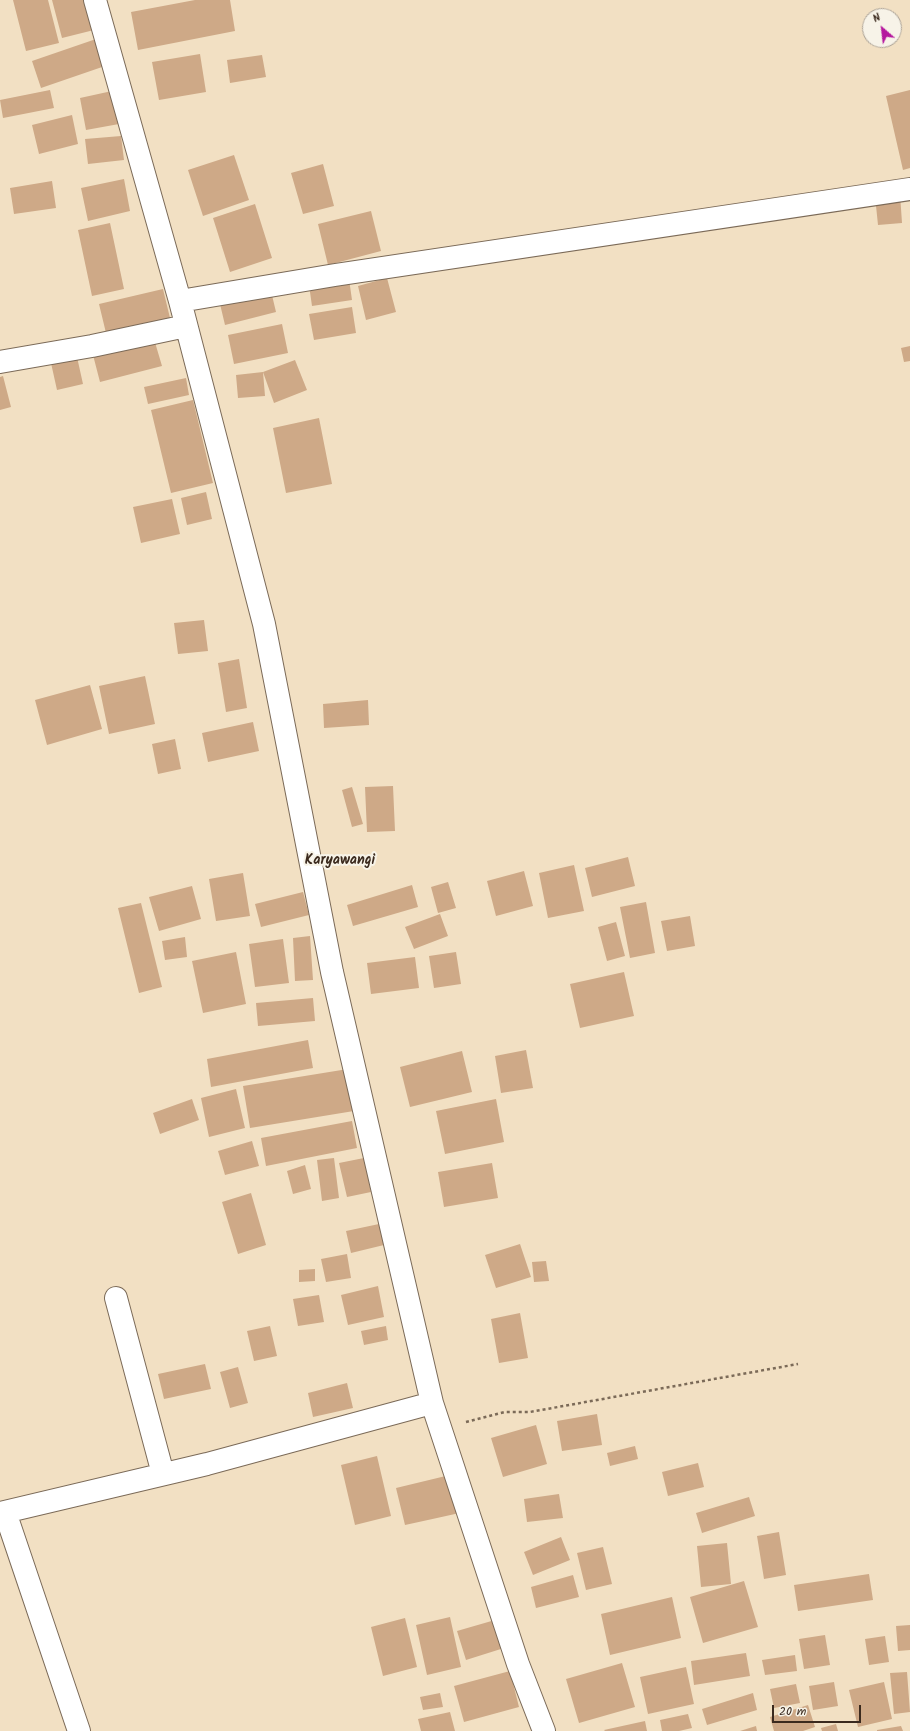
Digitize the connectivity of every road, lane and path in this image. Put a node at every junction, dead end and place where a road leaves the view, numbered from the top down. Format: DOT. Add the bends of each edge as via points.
graph roads {
  1 [pos="95,0"];
  2 [pos="910,189"];
  3 [pos="180,301"];
  4 [pos="186,326"];
  5 [pos="0,362"];
  6 [pos="116,1298"];
  7 [pos="798,1364"];
  8 [pos="432,1404"];
  9 [pos="441,1429"];
  10 [pos="163,1474"];
  11 [pos="2,1513"];
  12 [pos="79,1731"];
  13 [pos="544,1731"];
  1 -- 3 [label="street"];
  2 -- 3 [label="street" via="335,275"];
  3 -- 4 [label="street"];
  4 -- 5 [label="street"];
  4 -- 8 [label="street" via="264,624 332,972"];
  6 -- 10 [label="street"];
  7 -- 9 [label="path" via="530,1412 504,1412"];
  8 -- 9 [label="street"];
  8 -- 10 [label="street"];
  9 -- 13 [label="street" via="518,1664"];
  10 -- 11 [label="street"];
  11 -- 12 [label="street"];
}
